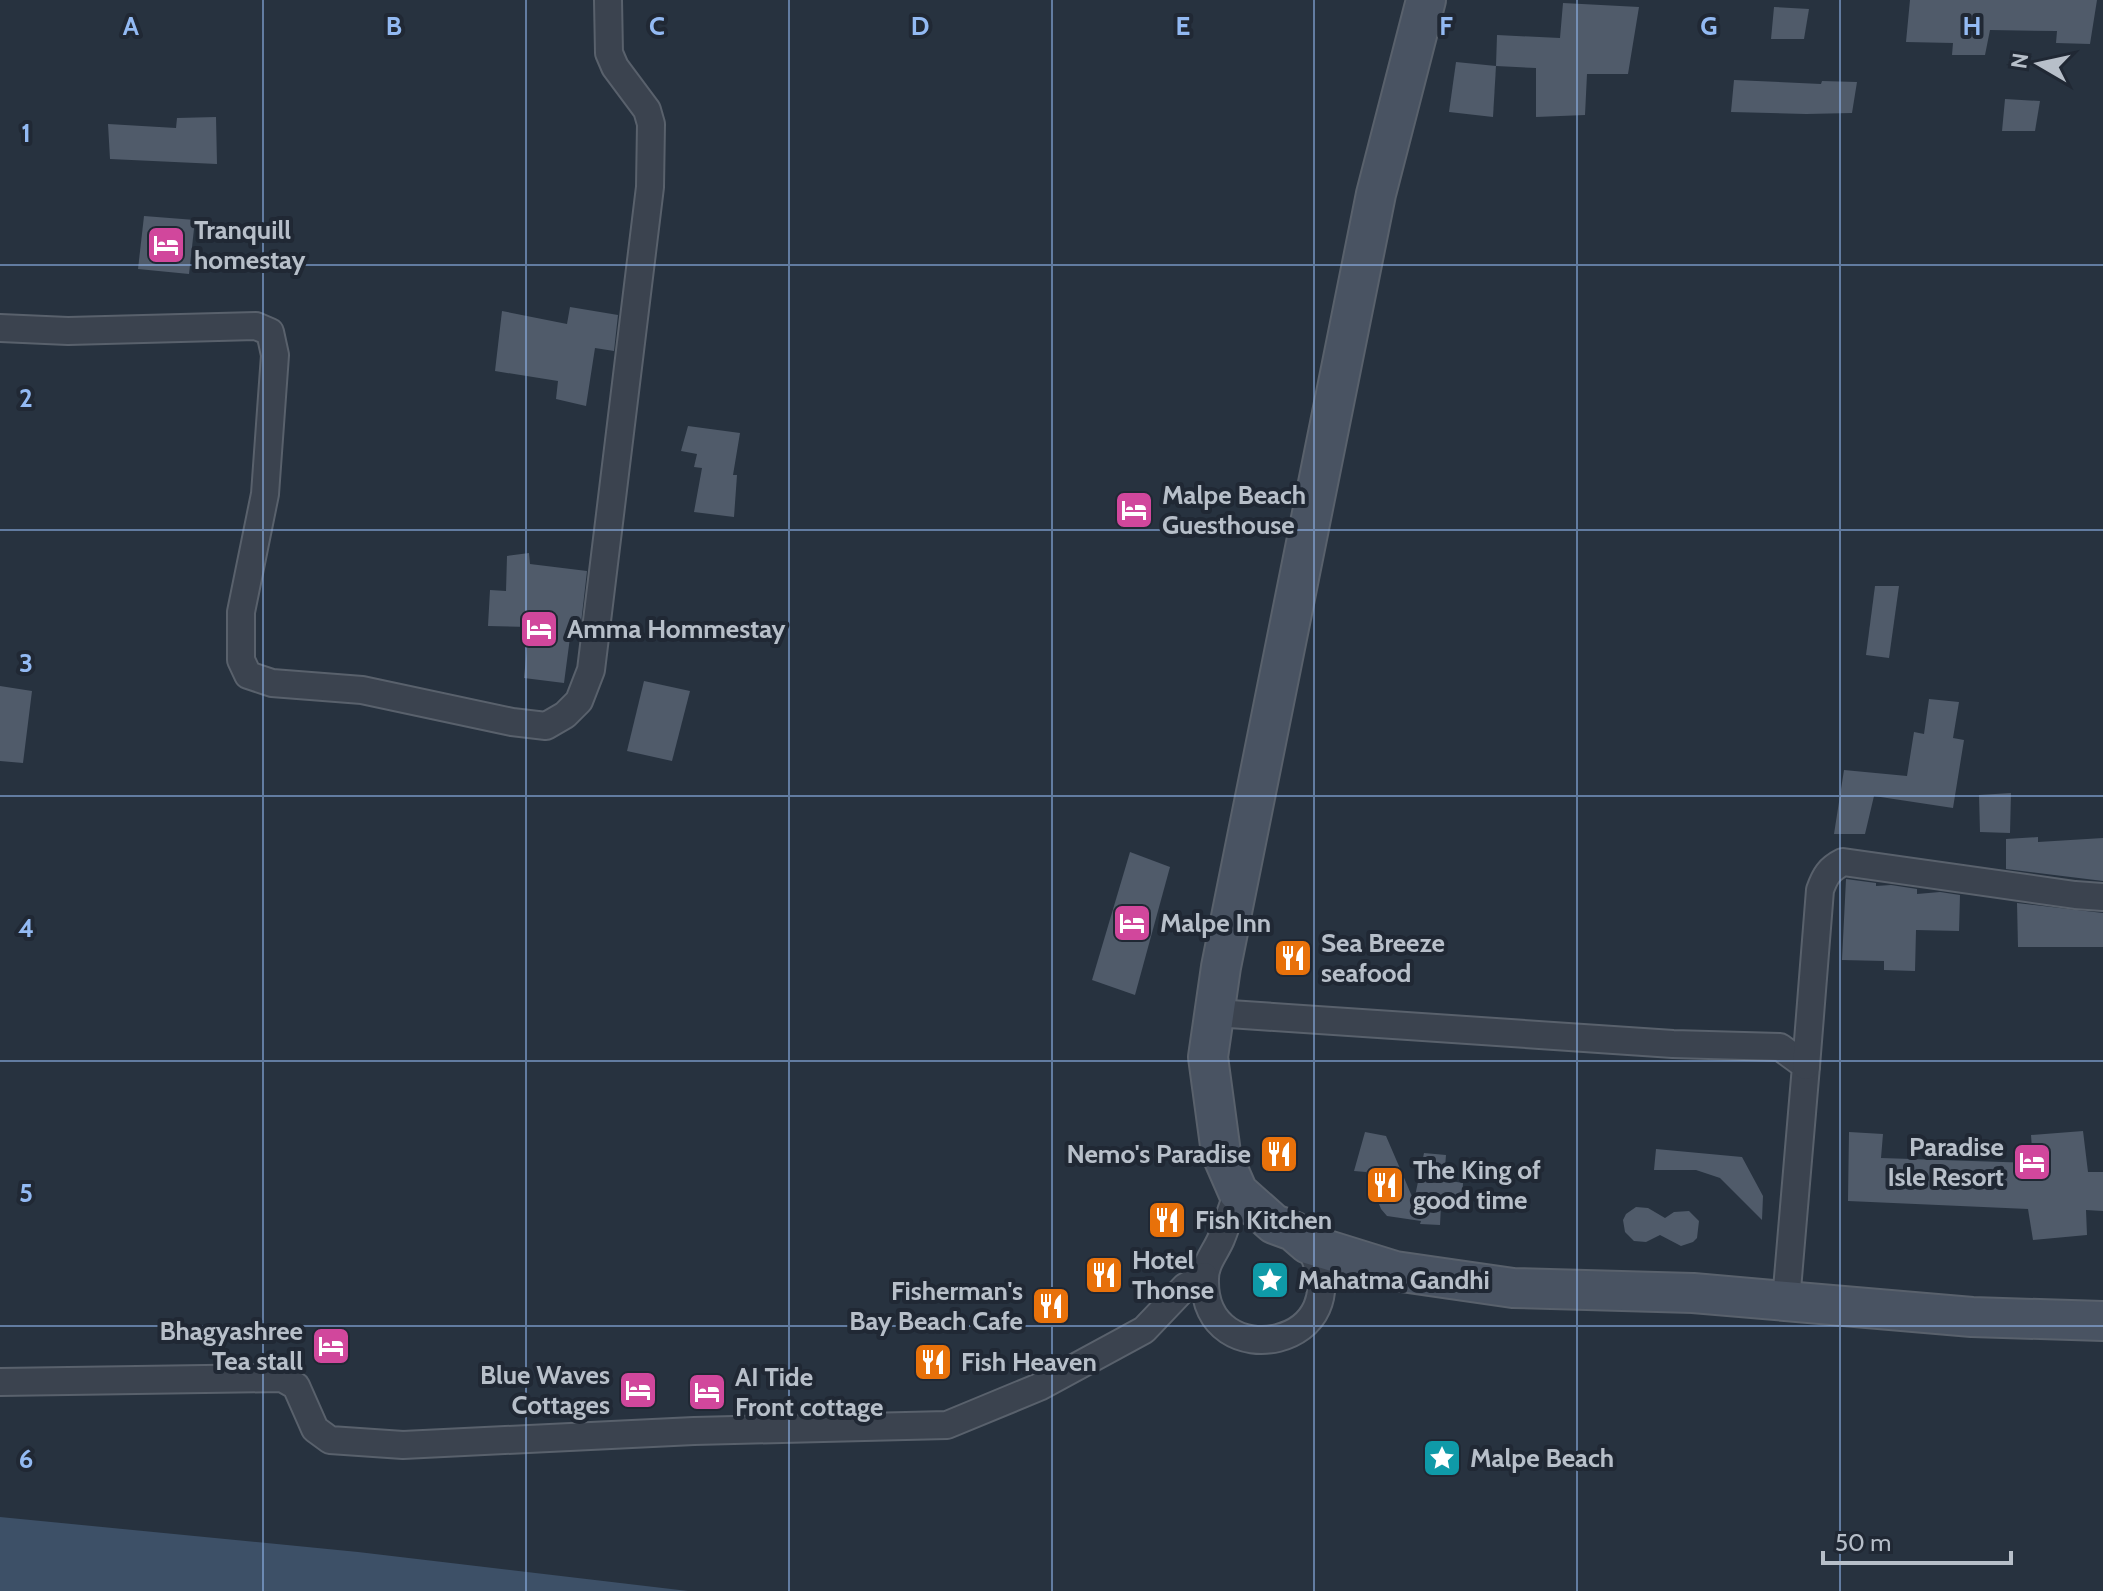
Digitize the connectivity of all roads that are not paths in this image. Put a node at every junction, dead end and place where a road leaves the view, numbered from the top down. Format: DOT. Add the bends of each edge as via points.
graph roads {
  1 [pos="608,0"];
  2 [pos="1426,0"];
  3 [pos="0,328"];
  4 [pos="2103,897"];
  5 [pos="1215,1013"];
  6 [pos="1806,1066"];
  7 [pos="1238,1192"];
  8 [pos="1274,1224"];
  9 [pos="1220,1242"];
  10 [pos="1308,1244"];
  11 [pos="1204,1276"];
  12 [pos="1786,1301"];
  13 [pos="2103,1321"];
  14 [pos="0,1382"];
  1 -- 3 [label="street" via="609,53 651,124 650,187 591,670 579,701 546,726 362,690 272,683 248,675 241,660 241,612 265,494 275,355 270,332 256,326"];
  2 -- 5 [label="street" via="1376,194"];
  4 -- 6 [label="street" via="1843,862 1833,867 1820,890"];
  5 -- 6 [label="street" via="1780,1047"];
  5 -- 7 [label="street" via="1208,1057 1221,1153"];
  6 -- 12 [label="street"];
  7 -- 8 [label="street"];
  7 -- 9 [label="street"];
  8 -- 9 [label="street" via="1235,1230"];
  8 -- 10 [label="street"];
  9 -- 11 [label="street"];
  10 -- 11 [label="street" via="1322,1281 1319,1301 1296,1332 1278,1340 1250,1339 1225,1328 1213,1313"];
  10 -- 12 [label="street" via="1395,1271 1513,1288"];
  11 -- 14 [label="street" via="1185,1287 1144,1330 1039,1387 947,1425 403,1445 330,1440 315,1429 296,1386 282,1378"];
  12 -- 13 [label="street" via="1972,1317"];
}
